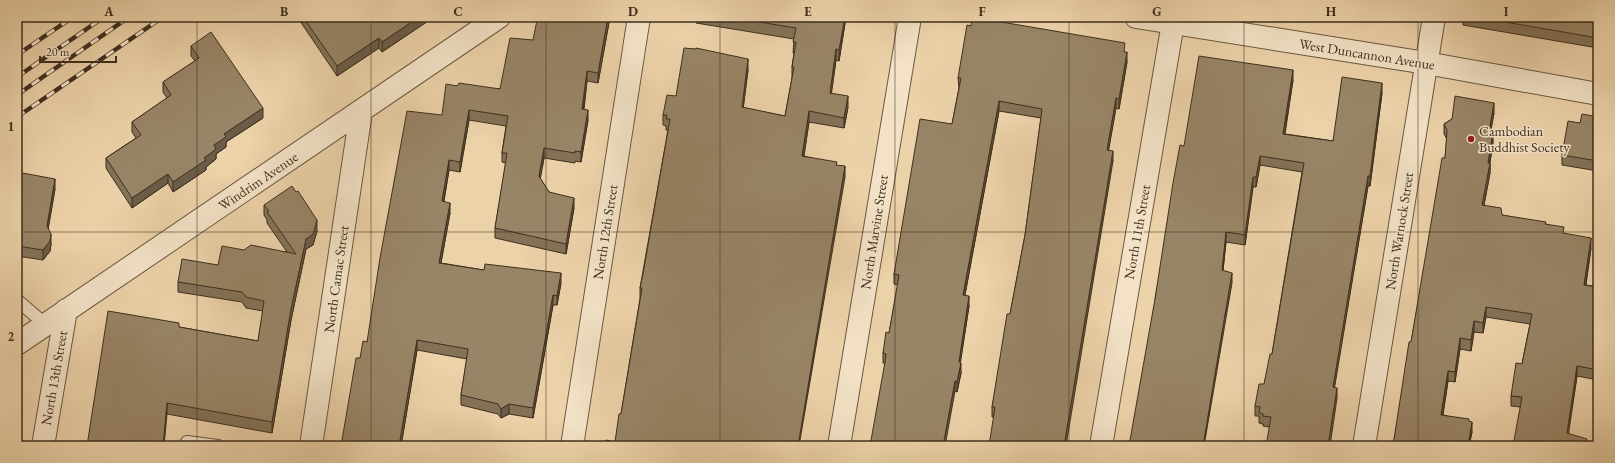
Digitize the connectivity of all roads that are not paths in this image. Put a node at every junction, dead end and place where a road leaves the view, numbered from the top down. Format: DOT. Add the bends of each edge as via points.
graph roads {
  1 [pos="499,17"];
  2 [pos="638,17"];
  3 [pos="910,17"];
  4 [pos="1136,17"];
  5 [pos="1434,17"];
  6 [pos="1173,20"];
  7 [pos="1426,63"];
  8 [pos="1598,94"];
  9 [pos="361,112"];
  10 [pos="17,300"];
  11 [pos="66,310"];
  12 [pos="46,325"];
  13 [pos="17,344"];
  14 [pos="187,442"];
  15 [pos="43,446"];
  16 [pos="218,446"];
  17 [pos="311,446"];
  18 [pos="572,446"];
  19 [pos="839,446"];
  20 [pos="1101,446"];
  21 [pos="1364,446"];
  1 -- 9 [label="street, Windrim Avenue"];
  2 -- 18 [label="street, North 12th Street"];
  3 -- 19 [label="street, North Marvine Street"];
  4 -- 6 [label="street, West Duncannon Avenue"];
  5 -- 7 [label="street, North Warnock Street"];
  6 -- 7 [label="street, West Duncannon Avenue"];
  6 -- 20 [label="street, North 11th Street"];
  7 -- 8 [label="street, West Duncannon Avenue"];
  7 -- 21 [label="street, North Warnock Street"];
  9 -- 11 [label="street, Windrim Avenue"];
  9 -- 17 [label="street, North Camac Street"];
  10 -- 12 [label="lane"];
  11 -- 12 [label="street, Windrim Avenue"];
  11 -- 15 [label="street, North 13th Street"];
  12 -- 13 [label="street, Windrim Avenue"];
  14 -- 16 [label="lane"];
}
